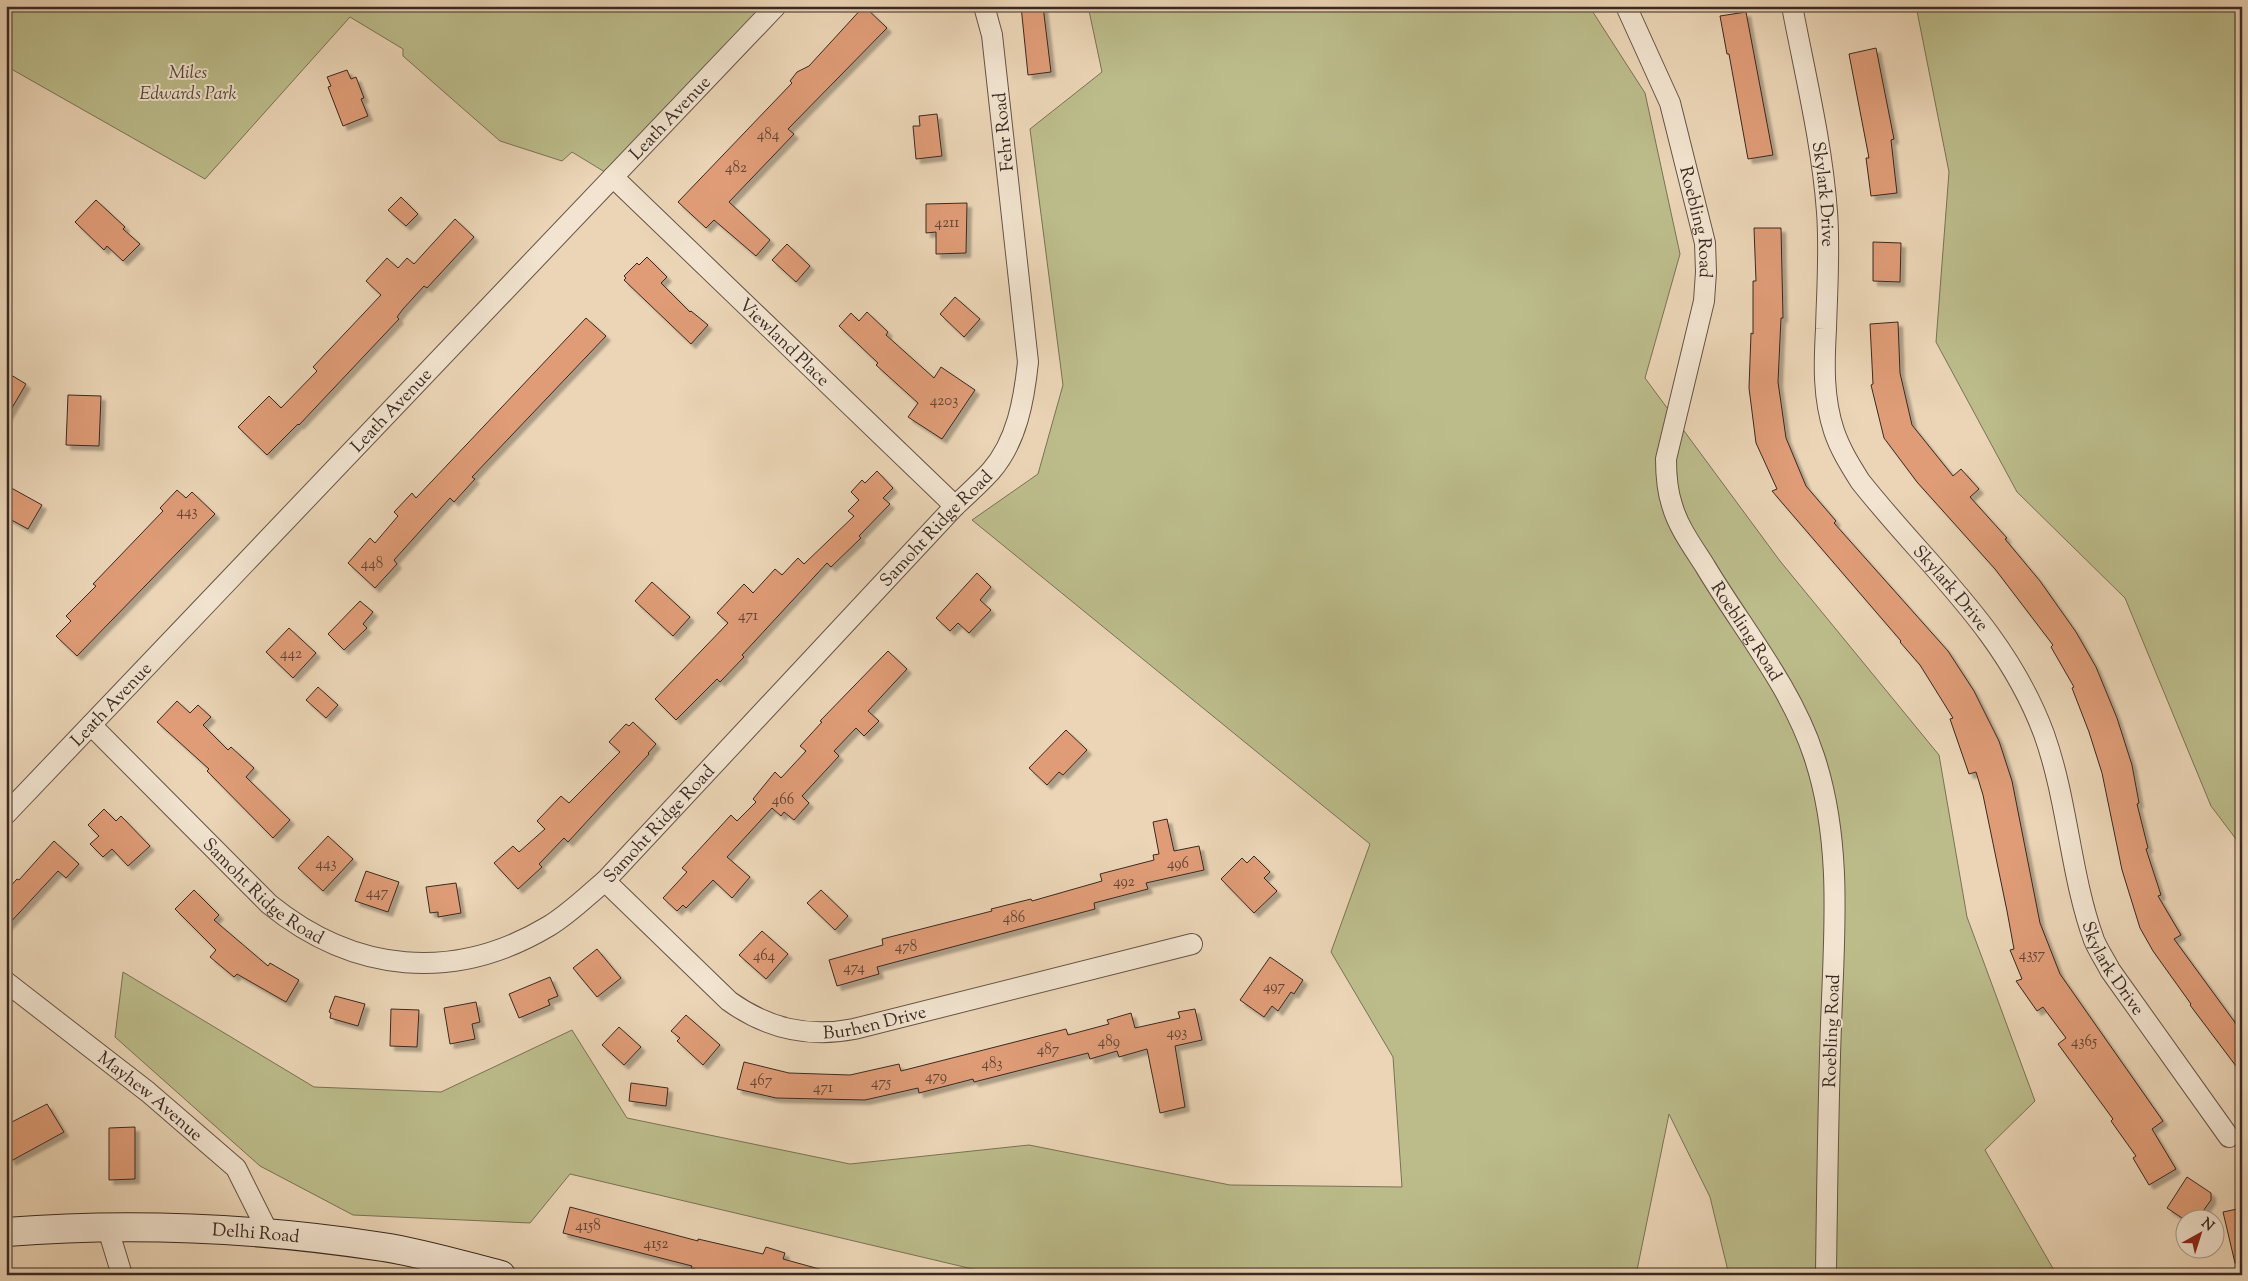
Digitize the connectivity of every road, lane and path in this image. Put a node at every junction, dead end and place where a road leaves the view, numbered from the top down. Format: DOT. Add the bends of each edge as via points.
graph roads {
  1 [pos="776,6"];
  2 [pos="984,6"];
  3 [pos="1626,6"];
  4 [pos="1792,6"];
  5 [pos="613,177"];
  6 [pos="1017,258"];
  7 [pos="955,506"];
  8 [pos="91,725"];
  9 [pos="6,814"];
  10 [pos="605,881"];
  11 [pos="1192,944"];
  12 [pos="6,982"];
  13 [pos="2229,1137"];
  14 [pos="108,1229"];
  15 [pos="6,1232"];
  16 [pos="268,1232"];
  17 [pos="122,1275"];
  18 [pos="501,1275"];
  19 [pos="1826,1275"];
  1 -- 5 [label="street, Leath Avenue"];
  2 -- 6 [label="street, Fehr Road" via="992,35"];
  3 -- 19 [label="street, Roebling Road" via="1670,103 1705,243 1704,301 1666,459 1672,506 1728,605 1782,685 1800,719 1825,793 1833,840 1835,900"];
  4 -- 13 [label="street, Skylark Drive" via="1822,165 1827,213 1824,374 1834,430 1860,481 1973,610 2025,690 2044,733 2058,778 2085,911 2095,942 2110,970"];
  5 -- 7 [label="street, Viewland Place"];
  5 -- 8 [label="street, Leath Avenue"];
  6 -- 7 [label="street, Samoht Ridge Road" via="1028,362 1025,391 1007,445 992,470"];
  7 -- 10 [label="street, Samoht Ridge Road"];
  8 -- 9 [label="street, Leath Avenue"];
  8 -- 10 [label="street, Samoht Ridge Road" via="269,904 315,937 350,952 387,961 425,964 490,954 550,926"];
  10 -- 11 [label="street, Burhen Drive" via="729,1001 770,1024 807,1033 854,1030"];
  12 -- 16 [label="street, Mayhew Avenue" via="148,1092 236,1168"];
  14 -- 15 [label="street, Delhi Road"];
  14 -- 16 [label="street, Delhi Road"];
  14 -- 17 [label="street"];
  16 -- 18 [label="street, Delhi Road" via="385,1247"];
}
